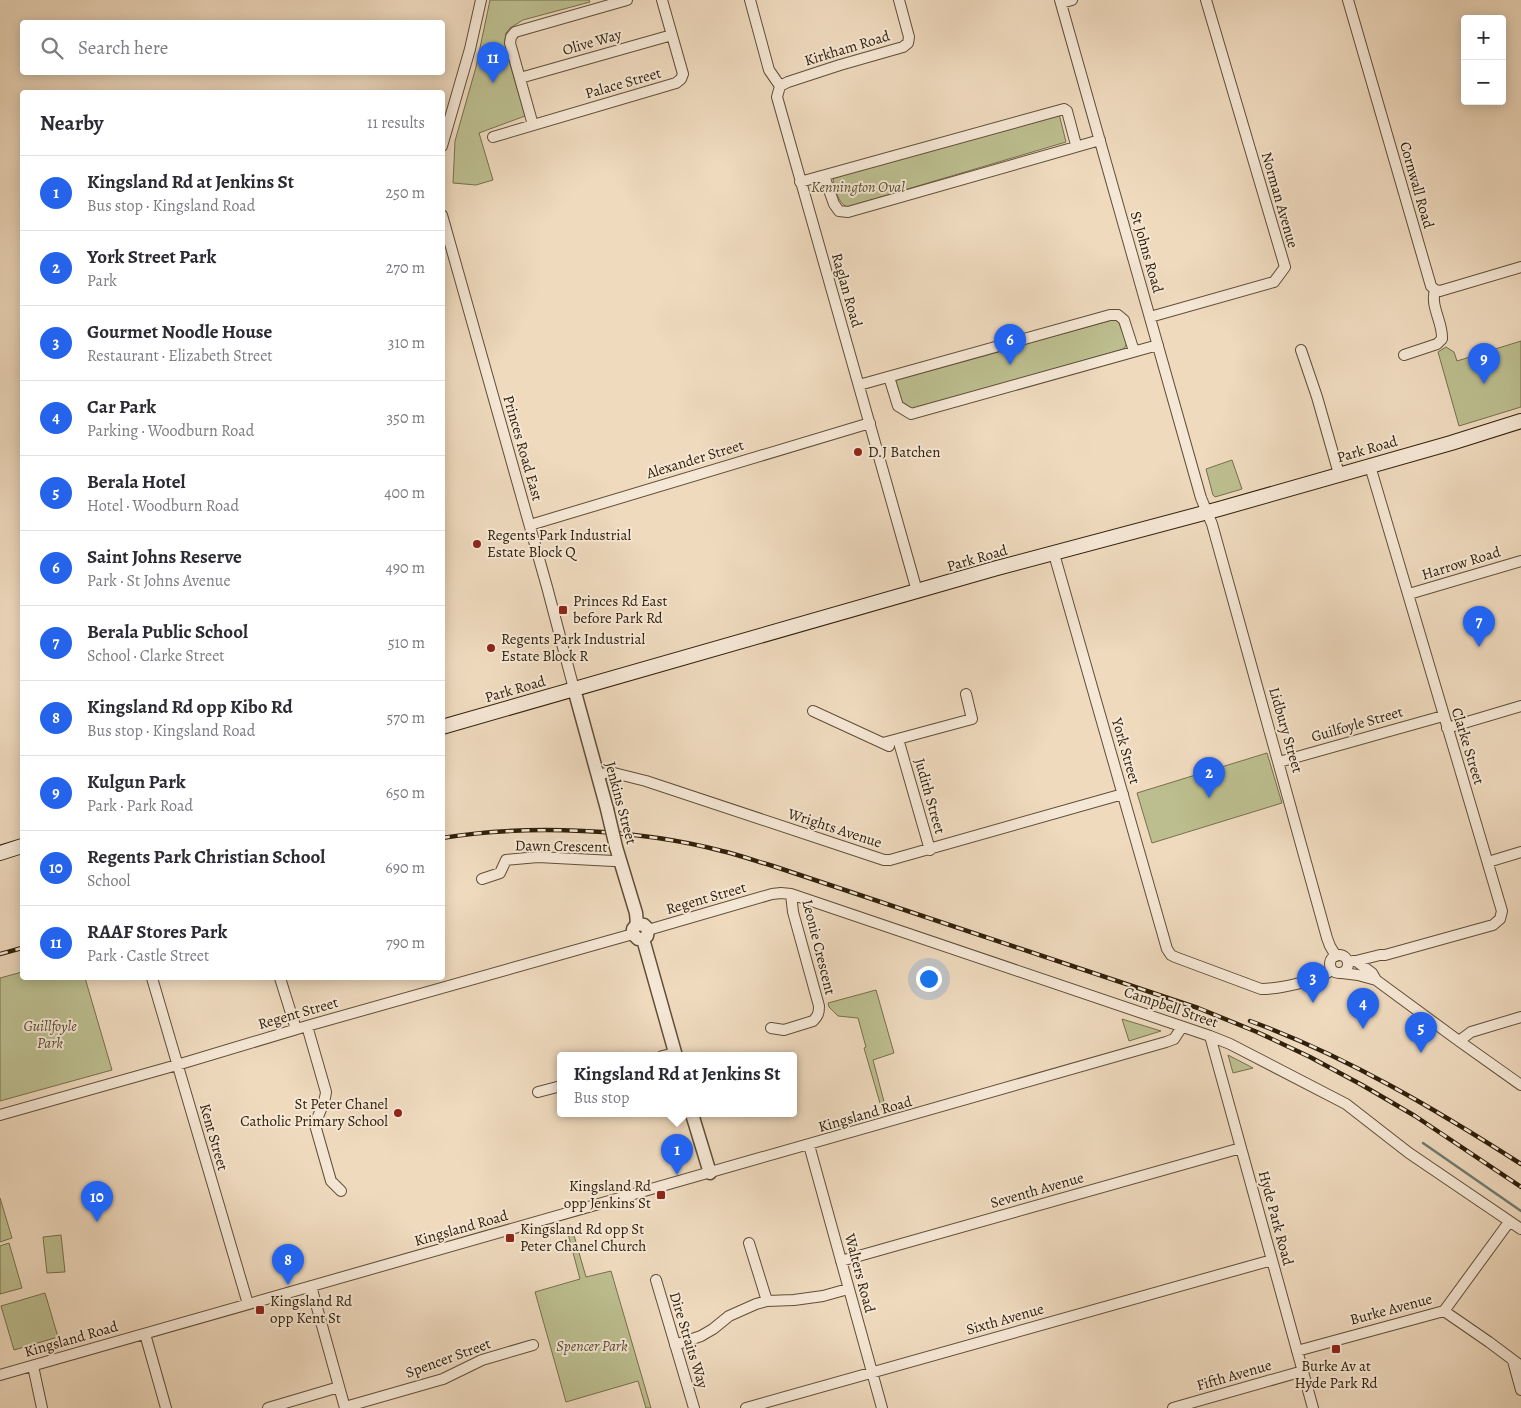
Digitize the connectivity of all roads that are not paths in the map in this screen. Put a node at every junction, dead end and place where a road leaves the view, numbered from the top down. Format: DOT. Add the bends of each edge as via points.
graph roads {
  1 [pos="481,0"];
  2 [pos="627,0"];
  3 [pos="662,0"];
  4 [pos="750,0"];
  5 [pos="899,0"];
  6 [pos="1072,0"];
  7 [pos="1206,0"];
  8 [pos="1348,0"];
  9 [pos="1061,2"];
  10 [pos="596,4"];
  11 [pos="672,35"];
  12 [pos="520,78"];
  13 [pos="780,86"];
  14 [pos="533,125"];
  15 [pos="445,136"];
  16 [pos="493,137"];
  17 [pos="1100,140"];
  18 [pos="1076,145"];
  19 [pos="824,176"];
  20 [pos="800,182"];
  21 [pos="445,226"];
  22 [pos="1521,267"];
  23 [pos="1435,290"];
  24 [pos="1150,317"];
  25 [pos="1158,345"];
  26 [pos="1301,350"];
  27 [pos="1134,351"];
  28 [pos="1404,355"];
  29 [pos="889,377"];
  30 [pos="859,385"];
  31 [pos="1521,421"];
  32 [pos="870,423"];
  33 [pos="1370,466"];
  34 [pos="1339,474"];
  35 [pos="1207,512"];
  36 [pos="530,524"];
  37 [pos="1054,554"];
  38 [pos="1521,561"];
  39 [pos="917,591"];
  40 [pos="1409,594"];
  41 [pos="574,689"];
  42 [pos="966,694"];
  43 [pos="1521,706"];
  44 [pos="813,711"];
  45 [pos="1444,716"];
  46 [pos="445,726"];
  47 [pos="1447,728"];
  48 [pos="898,739"];
  49 [pos="883,743"];
  50 [pos="901,751"];
  51 [pos="1279,762"];
  52 [pos="597,775"];
  53 [pos="1123,794"];
  54 [pos="20,847"];
  55 [pos="930,850"];
  56 [pos="1521,852"];
  57 [pos="0,853"];
  58 [pos="620,860"];
  59 [pos="1488,862"];
  60 [pos="482,880"];
  61 [pos="772,894"];
  62 [pos="791,894"];
  63 [pos="640,932"];
  64 [pos="1336,956"];
  65 [pos="1385,956"];
  66 [pos="1352,961"];
  67 [pos="1332,970"];
  68 [pos="1342,973"];
  69 [pos="1374,977"];
  70 [pos="153,980"];
  71 [pos="281,980"];
  72 [pos="1521,1017"];
  73 [pos="307,1026"];
  74 [pos="1182,1027"];
  75 [pos="771,1028"];
  76 [pos="296,1029"];
  77 [pos="1210,1036"];
  78 [pos="1459,1041"];
  79 [pos="674,1052"];
  80 [pos="178,1065"];
  81 [pos="1521,1085"];
  82 [pos="557,1087"];
  83 [pos="538,1092"];
  84 [pos="0,1115"];
  85 [pos="693,1117"];
  86 [pos="809,1145"];
  87 [pos="1241,1148"];
  88 [pos="710,1173"];
  89 [pos="341,1191"];
  90 [pos="1509,1222"];
  91 [pos="1521,1229"];
  92 [pos="749,1243"];
  93 [pos="1272,1260"];
  94 [pos="841,1261"];
  95 [pos="656,1280"];
  96 [pos="311,1286"];
  97 [pos="848,1289"];
  98 [pos="766,1301"];
  99 [pos="248,1304"];
  100 [pos="1444,1311"];
  101 [pos="145,1334"];
  102 [pos="533,1345"];
  103 [pos="675,1345"];
  104 [pos="1297,1351"];
  105 [pos="1517,1364"];
  106 [pos="33,1366"];
  107 [pos="1303,1371"];
  108 [pos="872,1372"];
  109 [pos="0,1375"];
  110 [pos="339,1387"];
  111 [pos="1521,1390"];
  112 [pos="42,1408"];
  113 [pos="166,1408"];
  114 [pos="268,1408"];
  115 [pos="345,1408"];
  116 [pos="694,1408"];
  117 [pos="746,1408"];
  118 [pos="882,1408"];
  119 [pos="1173,1408"];
  120 [pos="1313,1408"];
  1 -- 15 [label="street"];
  2 -- 10 [label="street"];
  3 -- 11 [label="street, Palace Street"];
  4 -- 13 [label="street, Raglan Road" via="769,70"];
  5 -- 13 [label="street, Kirkham Road" via="909,36 903,47"];
  6 -- 9 [label="street"];
  7 -- 24 [label="street, Norman Avenue" via="1285,268 1274,282"];
  8 -- 23 [label="street, Cornwall Road" via="1430,283"];
  9 -- 17 [label="street, St Johns Road"];
  10 -- 12 [label="street" via="515,32 510,43"];
  11 -- 12 [label="street, Olive Way"];
  11 -- 14 [label="street, Palace Street" via="682,74 676,83"];
  12 -- 14 [label="street"];
  13 -- 20 [label="street, Raglan Road" via="777,97"];
  14 -- 16 [label="street, Palace Street"];
  17 -- 18 [label="street"];
  17 -- 24 [label="street, St Johns Road"];
  18 -- 19 [label="street" via="848,212 839,211 834,204"];
  18 -- 19 [label="street" via="1064,109"];
  19 -- 20 [label="street"];
  20 -- 30 [label="street, Raglan Road"];
  21 -- 36 [label="street, Princes Road East"];
  22 -- 23 [label="street" via="1442,291"];
  23 -- 28 [label="street, Cornwall Road" via="1433,300 1442,339 1437,344"];
  24 -- 25 [label="street, St Johns Road"];
  25 -- 27 [label="street"];
  25 -- 35 [label="street, St Johns Road"];
  26 -- 34 [label="street"];
  27 -- 29 [label="street" via="911,414 898,406"];
  27 -- 29 [label="street" via="1124,320 1118,315 1110,315"];
  29 -- 30 [label="street"];
  30 -- 32 [label="street, Raglan Road"];
  31 -- 33 [label="main road, Park Road"];
  32 -- 36 [label="street, Alexander Street"];
  32 -- 39 [label="street, Raglan Road"];
  33 -- 34 [label="main road, Park Road"];
  33 -- 40 [label="street, Clarke Street"];
  34 -- 35 [label="main road, Park Road"];
  35 -- 37 [label="main road, Park Road"];
  35 -- 51 [label="street, Lidbury Street"];
  36 -- 41 [label="street, Princes Road East"];
  37 -- 39 [label="main road, Park Road"];
  37 -- 53 [label="street, York Street"];
  38 -- 40 [label="street, Harrow Road"];
  39 -- 41 [label="main road, Park Road"];
  40 -- 45 [label="street, Clarke Street"];
  41 -- 46 [label="main road, Park Road"];
  41 -- 52 [label="street, Jenkins Street"];
  42 -- 48 [label="street" via="972,718"];
  43 -- 47 [label="street"];
  44 -- 49 [label="street, Judith Street"];
  45 -- 47 [label="street, Clarke Street"];
  45 -- 51 [label="street, Guilfoyle Street"];
  47 -- 59 [label="street, Clarke Street"];
  48 -- 49 [label="street"];
  48 -- 50 [label="street, Judith Street"];
  49 -- 50 [label="street, Judith Street"];
  50 -- 55 [label="street, Judith Street"];
  51 -- 64 [label="street, Lidbury Street" via="1327,938"];
  52 -- 55 [label="street, Wrights Avenue" via="610,772 646,780 884,860"];
  52 -- 58 [label="street, Jenkins Street, bridge"];
  53 -- 55 [label="street, Wrights Avenue"];
  53 -- 67 [label="street, York Street" via="1171,955 1262,989 1275,989 1320,977"];
  54 -- 57 [label="main road"];
  56 -- 59 [label="street"];
  58 -- 60 [label="street, Dawn Crescent" via="538,857 506,860 500,873"];
  58 -- 63 [label="street, Jenkins Street"];
  59 -- 65 [label="street, Clarke Street" via="1502,911 1497,923"];
  61 -- 62 [label="street, Campbell Street"];
  61 -- 63 [label="street, Regent Street"];
  62 -- 74 [label="street, Campbell Street"];
  62 -- 75 [label="street, Leonie Crescent" via="819,1012 813,1021 784,1030"];
  63 -- 73 [label="street, Regent Street"];
  63 -- 79 [label="street, Jenkins Street"];
  64 -- 66 [label="street"];
  64 -- 67 [label="street" via="1330,962"];
  65 -- 66 [label="street, Clarke Street"];
  65 -- 69 [label="street" via="1373,965"];
  66 -- 68 [label="street"];
  66 -- 69 [label="street"];
  67 -- 68 [label="street"];
  68 -- 69 [label="street"];
  69 -- 78 [label="street"];
  70 -- 80 [label="street, Kent Street"];
  71 -- 76 [label="street"];
  72 -- 78 [label="street" via="1471,1032"];
  73 -- 76 [label="street, Regent Street"];
  73 -- 89 [label="street" via="326,1092 316,1125 331,1182"];
  74 -- 77 [label="street, Campbell Street"];
  74 -- 86 [label="street, Kingsland Road" via="1174,1039 1166,1042"];
  76 -- 80 [label="street, Regent Street"];
  77 -- 87 [label="street, Hyde Park Road"];
  77 -- 90 [label="street, Campbell Street" via="1346,1104 1409,1153"];
  78 -- 81 [label="street"];
  80 -- 84 [label="street, Regent Street"];
  80 -- 99 [label="street, Kent Street"];
  82 -- 83 [label="street"];
  85 -- 88 [label="street"];
  86 -- 88 [label="street, Kingsland Road"];
  86 -- 94 [label="street, Walters Road"];
  87 -- 93 [label="street, Hyde Park Road"];
  87 -- 94 [label="street, Seventh Avenue"];
  88 -- 96 [label="street, Kingsland Road"];
  90 -- 91 [label="street, Campbell Street"];
  90 -- 100 [label="street, Burke Avenue"];
  92 -- 98 [label="street"];
  93 -- 104 [label="street, Hyde Park Road"];
  93 -- 108 [label="street, Sixth Avenue"];
  94 -- 97 [label="street, Walters Road"];
  95 -- 103 [label="street, Dire Straits Way"];
  96 -- 99 [label="street, Kingsland Road"];
  96 -- 110 [label="street"];
  97 -- 98 [label="street" via="823,1296"];
  97 -- 108 [label="street, Walters Road"];
  98 -- 103 [label="street" via="729,1316 701,1336"];
  99 -- 101 [label="street, Kingsland Road"];
  100 -- 104 [label="street, Burke Avenue"];
  100 -- 105 [label="street"];
  101 -- 106 [label="street, Kingsland Road"];
  101 -- 113 [label="street"];
  102 -- 115 [label="street, Spencer Street" via="482,1360 443,1379"];
  103 -- 116 [label="street, Dire Straits Way"];
  104 -- 107 [label="street, Hyde Park Road"];
  105 -- 111 [label="street"];
  106 -- 109 [label="street, Kingsland Road"];
  106 -- 112 [label="street"];
  107 -- 119 [label="street, Fifth Avenue"];
  107 -- 120 [label="street, Hyde Park Road"];
  108 -- 117 [label="street, Sixth Avenue"];
  108 -- 118 [label="street, Walters Road"];
  110 -- 114 [label="street"];
  110 -- 115 [label="street"];
}
